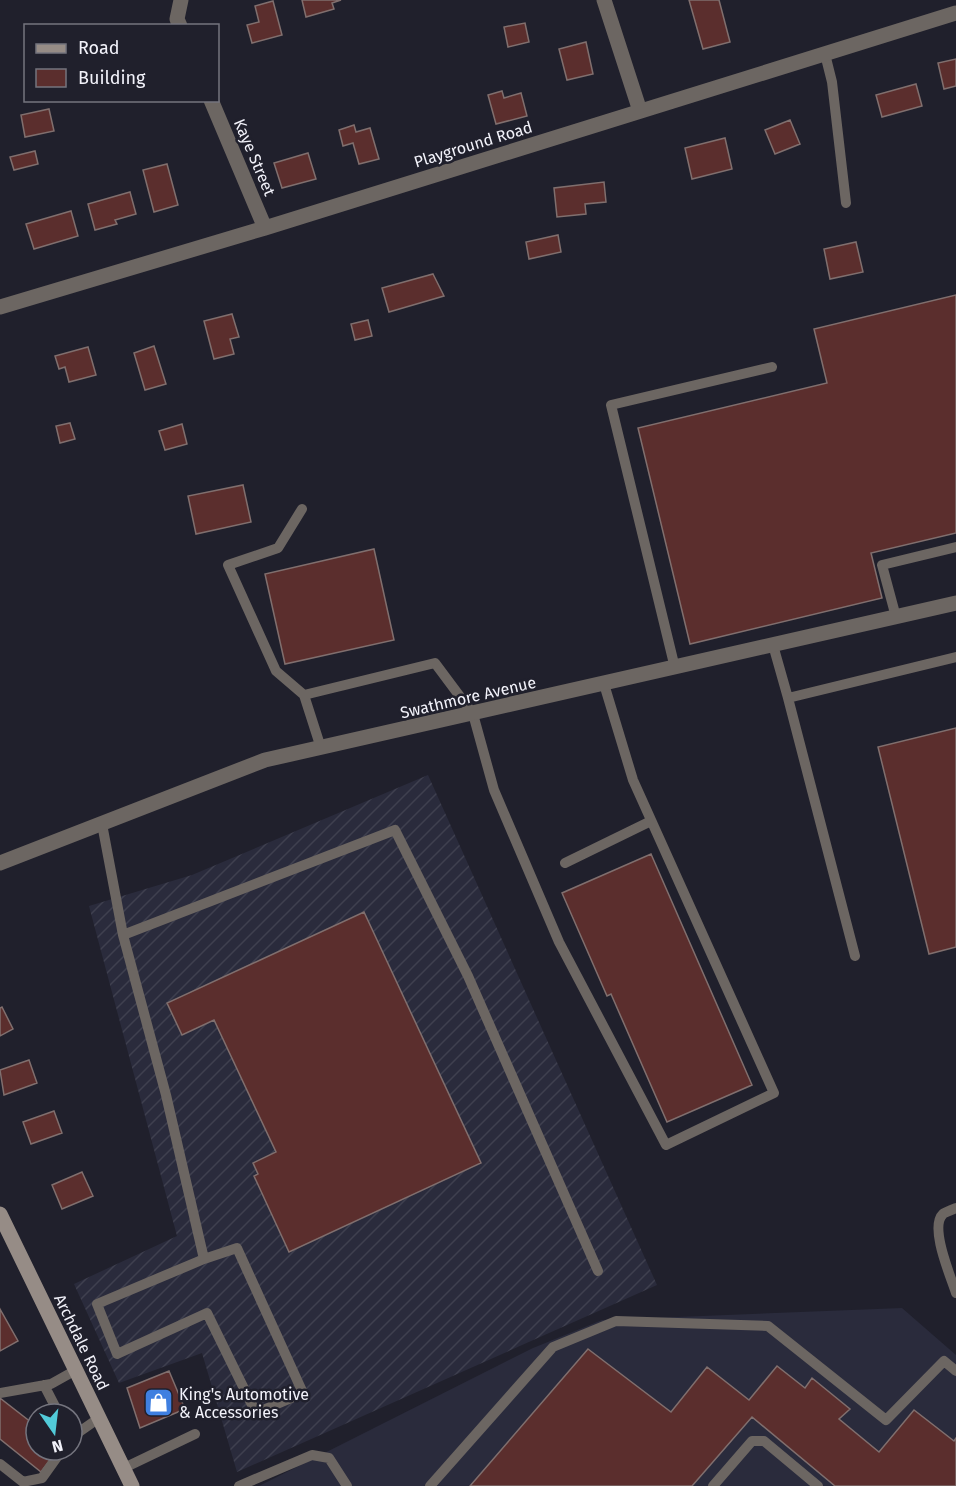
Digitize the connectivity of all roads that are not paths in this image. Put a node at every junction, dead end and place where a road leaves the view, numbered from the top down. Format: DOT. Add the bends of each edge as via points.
graph roads {
  1 [pos="181,0"];
  2 [pos="604,0"];
  3 [pos="956,13"];
  4 [pos="179,24"];
  5 [pos="825,54"];
  6 [pos="212,102"];
  7 [pos="640,111"];
  8 [pos="846,203"];
  9 [pos="265,228"];
  10 [pos="0,308"];
  11 [pos="772,367"];
  12 [pos="302,508"];
  13 [pos="956,547"];
  14 [pos="956,603"];
  15 [pos="896,617"];
  16 [pos="774,645"];
  17 [pos="956,657"];
  18 [pos="675,668"];
  19 [pos="604,684"];
  20 [pos="304,695"];
  21 [pos="788,698"];
  22 [pos="473,714"];
  23 [pos="321,748"];
  24 [pos="651,822"];
  25 [pos="102,824"];
  26 [pos="566,862"];
  27 [pos="0,863"];
  28 [pos="123,935"];
  29 [pos="855,956"];
  30 [pos="956,1208"];
  31 [pos="0,1214"];
  32 [pos="204,1259"];
  33 [pos="598,1271"];
  34 [pos="956,1293"];
  35 [pos="76,1371"];
  36 [pos="956,1371"];
  37 [pos="44,1385"];
  38 [pos="0,1393"];
  39 [pos="53,1402"];
  40 [pos="99,1418"];
  41 [pos="84,1429"];
  42 [pos="195,1434"];
  43 [pos="53,1462"];
  44 [pos="0,1464"];
  45 [pos="124,1468"];
  46 [pos="22,1484"];
  47 [pos="132,1486"];
  48 [pos="239,1486"];
  49 [pos="347,1486"];
  50 [pos="430,1486"];
  51 [pos="713,1486"];
  52 [pos="818,1486"];
  1 -- 4 [label="street"];
  2 -- 7 [label="street"];
  3 -- 5 [label="street, Playground Road"];
  5 -- 7 [label="street, Playground Road"];
  5 -- 8 [label="lane" via="832,82"];
  6 -- 9 [label="street, Kaye Street"];
  7 -- 9 [label="street, Playground Road"];
  9 -- 10 [label="street, Playground Road"];
  11 -- 18 [label="lane" via="611,405"];
  12 -- 20 [label="lane" via="278,548 228,565 276,671"];
  13 -- 15 [label="lane" via="882,565"];
  14 -- 15 [label="street, Swathmore Avenue"];
  15 -- 16 [label="street, Swathmore Avenue"];
  16 -- 18 [label="street, Swathmore Avenue"];
  16 -- 21 [label="lane"];
  17 -- 21 [label="lane"];
  18 -- 19 [label="street, Swathmore Avenue"];
  19 -- 22 [label="street, Swathmore Avenue"];
  19 -- 24 [label="lane" via="633,780"];
  20 -- 22 [label="lane" via="435,663"];
  20 -- 23 [label="lane"];
  21 -- 29 [label="lane"];
  22 -- 23 [label="street, Swathmore Avenue"];
  22 -- 24 [label="lane" via="494,790 559,942 666,1145 774,1093"];
  23 -- 25 [label="street, Swathmore Avenue" via="265,760"];
  24 -- 26 [label="lane"];
  25 -- 27 [label="street, Swathmore Avenue"];
  25 -- 28 [label="lane"];
  28 -- 32 [label="lane"];
  28 -- 33 [label="lane" via="395,830 468,976"];
  30 -- 34 [label="lane" via="943,1214 937,1224 938,1239"];
  31 -- 35 [label="main road, Archdale Road"];
  32 -- 32 [label="lane" via="97,1304 117,1354 207,1313 256,1413 303,1393 237,1248"];
  35 -- 37 [label="lane"];
  35 -- 40 [label="main road, Archdale Road"];
  36 -- 50 [label="lane" via="944,1360 886,1420 768,1326 616,1321 553,1347"];
  37 -- 38 [label="lane"];
  37 -- 39 [label="lane"];
  40 -- 41 [label="lane"];
  40 -- 45 [label="main road, Archdale Road"];
  42 -- 45 [label="lane"];
  43 -- 46 [label="lane" via="42,1478"];
  44 -- 46 [label="lane"];
  45 -- 47 [label="main road, Archdale Road"];
  48 -- 49 [label="lane" via="312,1455 329,1458"];
  51 -- 52 [label="lane" via="752,1442 764,1442"];
}
